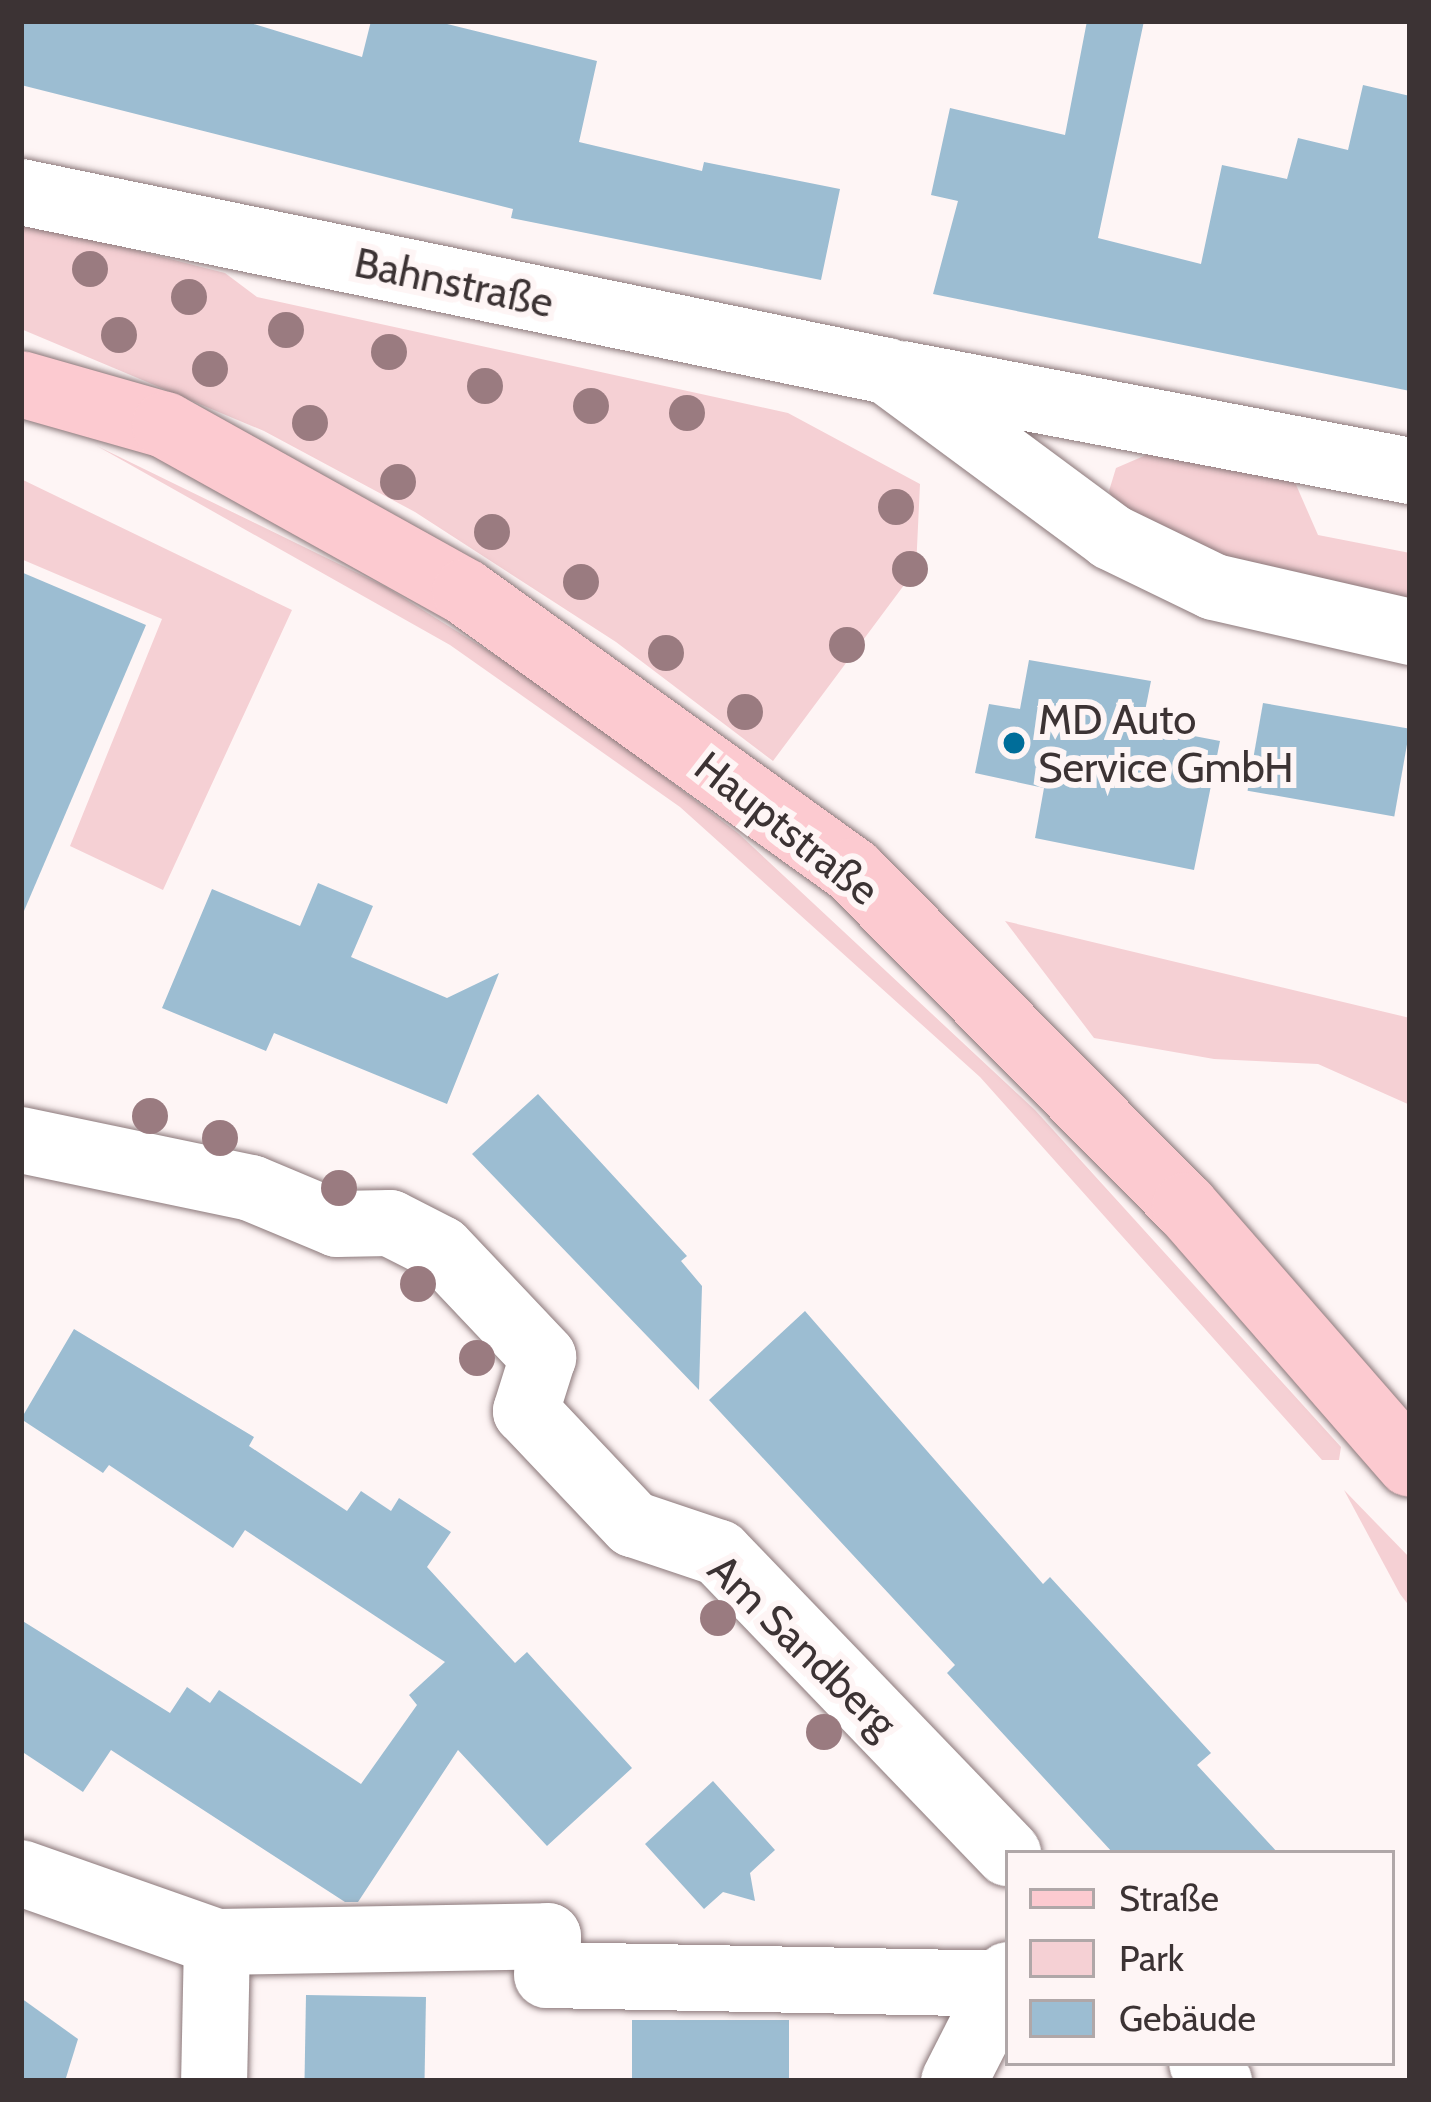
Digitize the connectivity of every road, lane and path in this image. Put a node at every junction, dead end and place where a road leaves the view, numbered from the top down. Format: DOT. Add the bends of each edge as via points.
graph roads {
  1 [pos="21,192"];
  2 [pos="887,371"];
  3 [pos="21,384"];
  4 [pos="1410,471"];
  5 [pos="1410,632"];
  6 [pos="21,1140"];
  7 [pos="1410,1464"];
  8 [pos="1005,1850"];
  9 [pos="21,1873"];
  10 [pos="218,1942"];
  11 [pos="1002,1980"];
  12 [pos="214,2081"];
  13 [pos="954,2081"];
  1 -- 2 [label="street, Bahnstraße"];
  2 -- 4 [label="street, Bahnstraße"];
  2 -- 5 [label="street, Bahnstraße" via="1111,537 1214,586"];
  3 -- 7 [label="main road, Hauptstraße" via="165,425 465,592 853,871 1185,1206"];
  6 -- 8 [label="street, Am Sandberg" via="251,1188 337,1224 390,1223 442,1249 543,1358 526,1411 633,1523 719,1553"];
  9 -- 10 [label="street"];
  10 -- 11 [label="street" via="548,1936 548,1975"];
  10 -- 12 [label="street"];
  11 -- 13 [label="street"];
}
